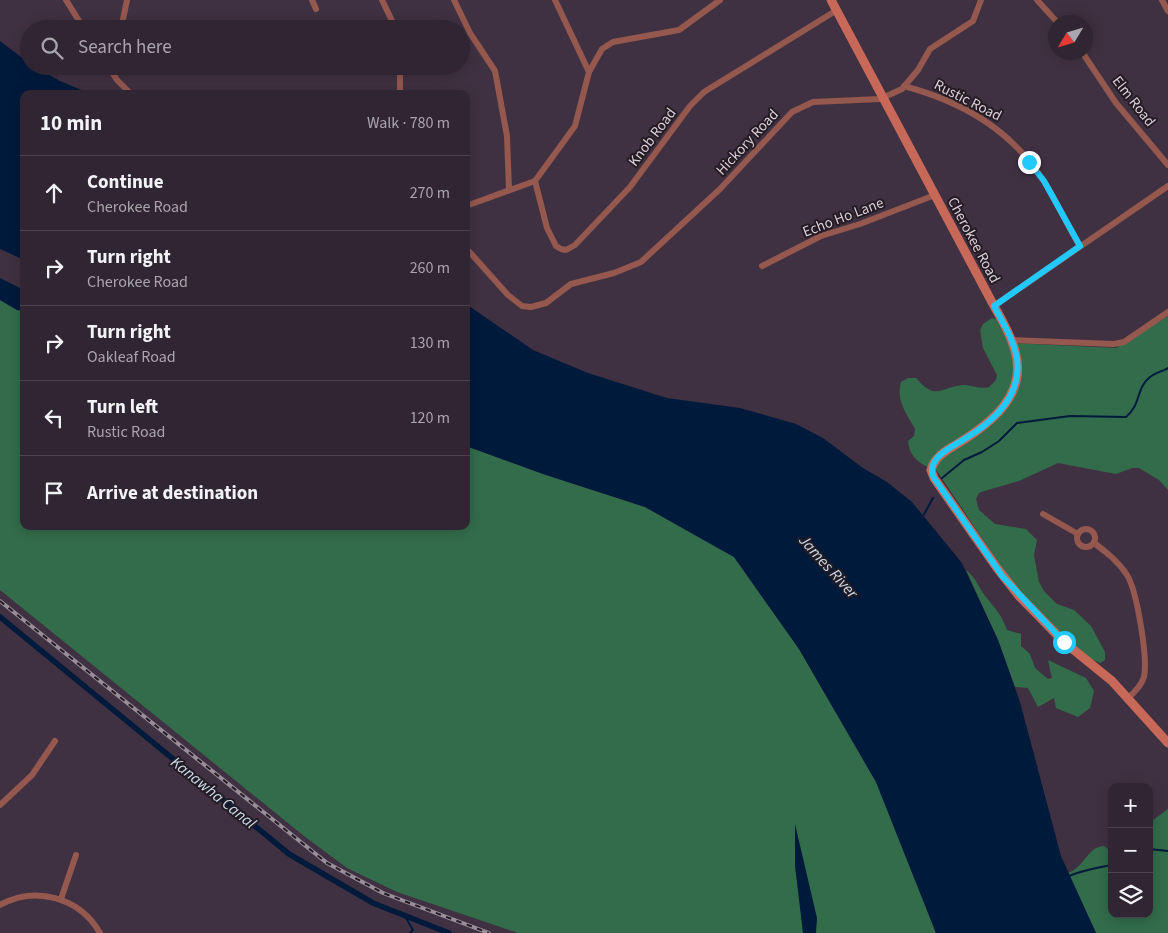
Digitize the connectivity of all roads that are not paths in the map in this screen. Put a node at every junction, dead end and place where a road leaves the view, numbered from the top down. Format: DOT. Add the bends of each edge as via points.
graph roads {
  1 [pos="66,0"];
  2 [pos="127,0"];
  3 [pos="312,0"];
  4 [pos="382,0"];
  5 [pos="454,0"];
  6 [pos="555,0"];
  7 [pos="720,0"];
  8 [pos="831,0"];
  9 [pos="982,0"];
  10 [pos="1037,0"];
  11 [pos="1162,0"];
  12 [pos="316,9"];
  13 [pos="836,10"];
  14 [pos="1168,11"];
  15 [pos="1051,15"];
  16 [pos="78,20"];
  17 [pos="123,20"];
  18 [pos="392,20"];
  19 [pos="464,20"];
  20 [pos="470,33"];
  21 [pos="1087,60"];
  22 [pos="589,72"];
  23 [pos="113,75"];
  24 [pos="400,75"];
  25 [pos="904,86"];
  26 [pos="127,90"];
  27 [pos="400,90"];
  28 [pos="884,98"];
  29 [pos="1168,165"];
  30 [pos="535,180"];
  31 [pos="1168,186"];
  32 [pos="509,190"];
  33 [pos="935,195"];
  34 [pos="470,205"];
  35 [pos="1080,246"];
  36 [pos="470,252"];
  37 [pos="762,266"];
  38 [pos="994,306"];
  39 [pos="1168,312"];
  40 [pos="1011,340"];
  41 [pos="1043,514"];
  42 [pos="1078,534"];
  43 [pos="1094,543"];
  44 [pos="1128,698"];
  45 [pos="54,741"];
  46 [pos="1168,743"];
  47 [pos="0,805"];
  48 [pos="76,855"];
  49 [pos="61,899"];
  50 [pos="0,905"];
  51 [pos="100,933"];
  1 -- 16 [label="street"];
  2 -- 17 [label="street"];
  3 -- 12 [label="street"];
  4 -- 18 [label="street"];
  5 -- 19 [label="street"];
  6 -- 22 [label="street"];
  7 -- 22 [label="street" via="679,30 613,42 602,49"];
  8 -- 13 [label="street, Cherokee Road"];
  9 -- 25 [label="street, Hickory Road" via="973,21 930,49"];
  10 -- 15 [label="street"];
  11 -- 14 [label="street"];
  13 -- 28 [label="street, Cherokee Road"];
  13 -- 30 [label="street, Knob Road" via="704,92 630,187 570,248 562,249 552,240"];
  20 -- 32 [label="street" via="495,71 507,136"];
  21 -- 29 [label="street, Elm Road" via="1116,103"];
  22 -- 30 [label="street" via="574,126"];
  23 -- 26 [label="street"];
  24 -- 27 [label="street"];
  25 -- 28 [label="street, Hickory Road"];
  25 -- 35 [label="street, Rustic Road" via="941,98 996,127 1044,181"];
  28 -- 33 [label="street, Cherokee Road"];
  28 -- 36 [label="street, Hickory Road" via="813,102 792,112 720,189 641,262 571,284 541,305 522,306"];
  30 -- 32 [label="street"];
  31 -- 35 [label="street"];
  32 -- 34 [label="street"];
  33 -- 37 [label="street, Echo Ho Lane" via="821,236"];
  33 -- 38 [label="street, Cherokee Road"];
  35 -- 38 [label="street"];
  38 -- 40 [label="street, Cherokee Road"];
  39 -- 40 [label="street" via="1124,342 1114,344"];
  40 -- 44 [label="street, Cherokee Road" via="1017,365 1015,383 1006,402 986,425 938,457 932,465 932,474 988,557 1019,596 1064,642"];
  41 -- 42 [label="street"];
  42 -- 43 [label="street" via="1077,540 1083,547"];
  42 -- 43 [label="street" via="1090,530"];
  43 -- 44 [label="street" via="1120,565 1132,583 1137,599 1144,676"];
  44 -- 46 [label="street, Cherokee Road"];
  45 -- 47 [label="street" via="32,775"];
  48 -- 49 [label="street"];
  49 -- 50 [label="street" via="33,895"];
  49 -- 51 [label="street" via="82,911"];
}
